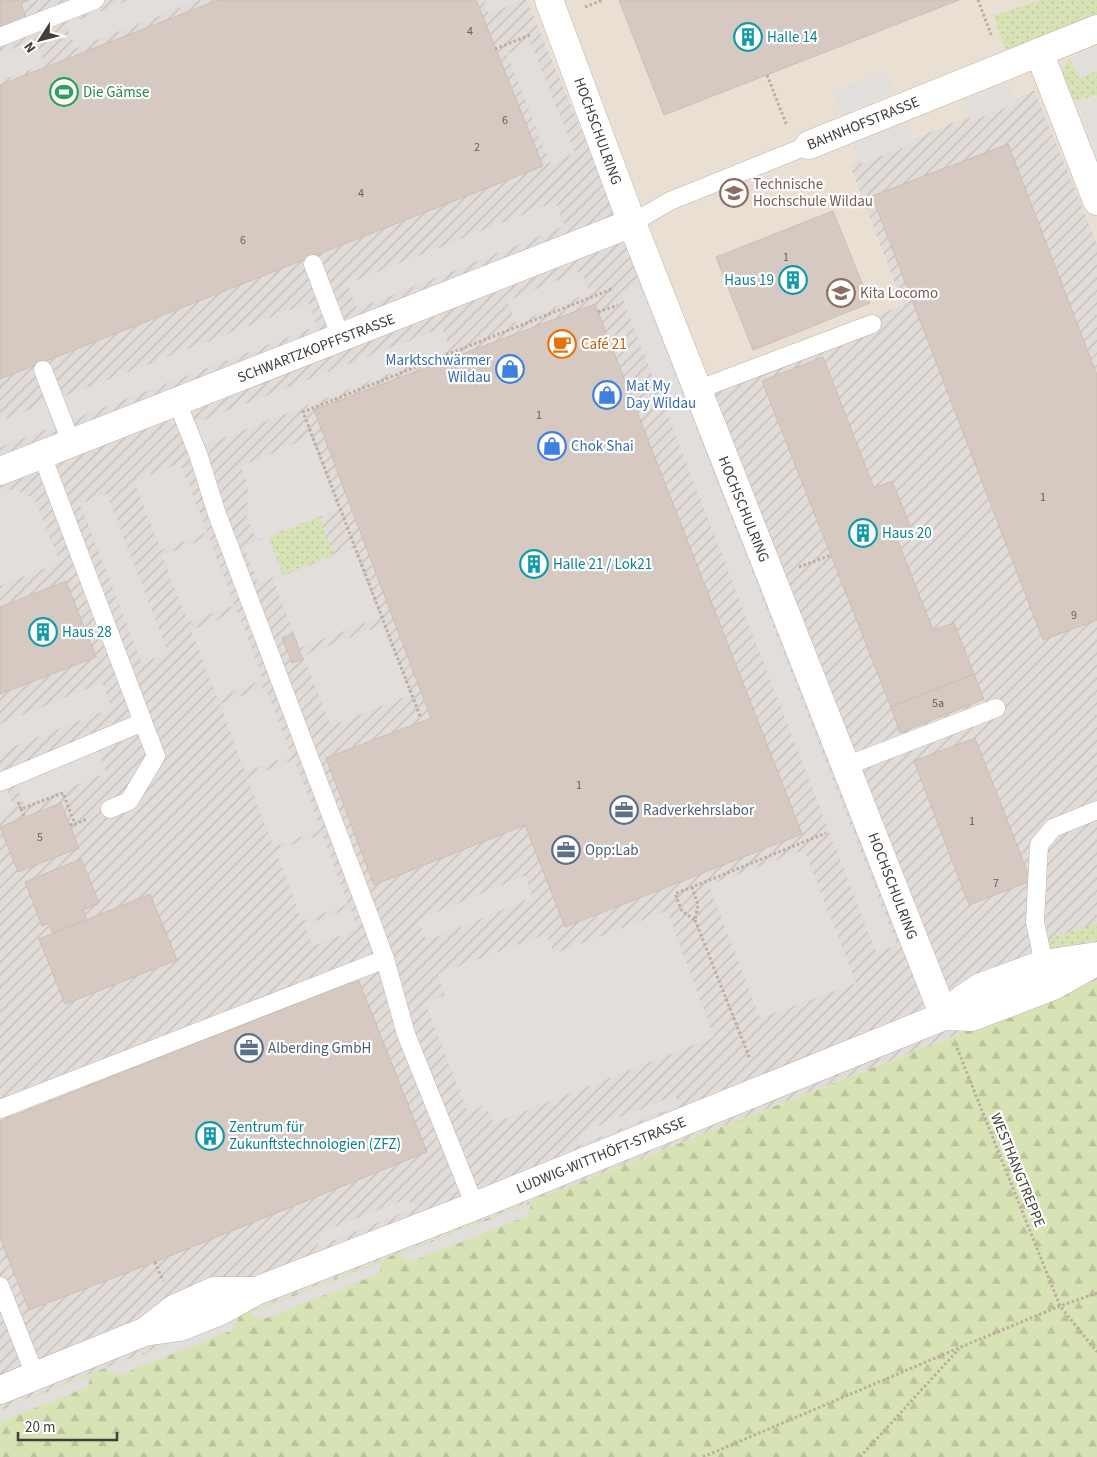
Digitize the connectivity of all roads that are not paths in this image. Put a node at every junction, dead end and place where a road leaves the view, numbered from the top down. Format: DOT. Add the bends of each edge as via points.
graph roads {
  1 [pos="95,0"];
  2 [pos="549,0"];
  3 [pos="1097,29"];
  4 [pos="0,37"];
  5 [pos="1039,52"];
  6 [pos="802,148"];
  7 [pos="1097,201"];
  8 [pos="632,223"];
  9 [pos="313,264"];
  10 [pos="872,324"];
  11 [pos="341,338"];
  12 [pos="43,370"];
  13 [pos="697,390"];
  14 [pos="177,402"];
  15 [pos="71,442"];
  16 [pos="42,455"];
  17 [pos="0,471"];
  18 [pos="996,708"];
  19 [pos="143,722"];
  20 [pos="846,766"];
  21 [pos="4,780"];
  22 [pos="110,809"];
  23 [pos="1097,810"];
  24 [pos="1097,956"];
  25 [pos="385,959"];
  26 [pos="1097,962"];
  27 [pos="1048,975"];
  28 [pos="944,1016"];
  29 [pos="0,1109"];
  30 [pos="475,1206"];
  31 [pos="0,1286"];
  32 [pos="36,1375"];
  33 [pos="0,1390"];
  1 -- 4 [label="lane"];
  2 -- 8 [label="street, HOCHSCHULRING"];
  3 -- 5 [label="street, BAHNHOFSTRASSE"];
  5 -- 6 [label="street, BAHNHOFSTRASSE"];
  5 -- 7 [label="street"];
  6 -- 8 [label="lane, BAHNHOFSTRASSE" via="670,201"];
  8 -- 11 [label="street, SCHWARTZKOPFFSTRASSE"];
  8 -- 13 [label="street, HOCHSCHULRING"];
  9 -- 11 [label="lane"];
  10 -- 13 [label="lane"];
  11 -- 14 [label="street, SCHWARTZKOPFFSTRASSE"];
  12 -- 15 [label="lane"];
  13 -- 20 [label="street, HOCHSCHULRING"];
  14 -- 15 [label="street, SCHWARTZKOPFFSTRASSE"];
  14 -- 25 [label="lane"];
  15 -- 16 [label="street, SCHWARTZKOPFFSTRASSE"];
  16 -- 17 [label="street, SCHWARTZKOPFFSTRASSE"];
  16 -- 19 [label="lane"];
  18 -- 20 [label="lane"];
  19 -- 21 [label="lane"];
  19 -- 22 [label="lane" via="156,756 129,801"];
  20 -- 28 [label="street, HOCHSCHULRING"];
  23 -- 27 [label="lane" via="1053,828 1039,845 1035,922"];
  24 -- 27 [label="street"];
  25 -- 29 [label="lane"];
  25 -- 30 [label="lane" via="406,1034"];
  26 -- 27 [label="street"];
  27 -- 28 [label="street" via="980,987"];
  28 -- 30 [label="street, LUDWIG-WITTHÖFT-STRASSE"];
  30 -- 32 [label="street, LUDWIG-WITTHÖFT-STRASSE" via="256,1291 220,1312 180,1327 144,1332"];
  31 -- 32 [label="lane"];
  32 -- 33 [label="street, LUDWIG-WITTHÖFT-STRASSE"];
}
